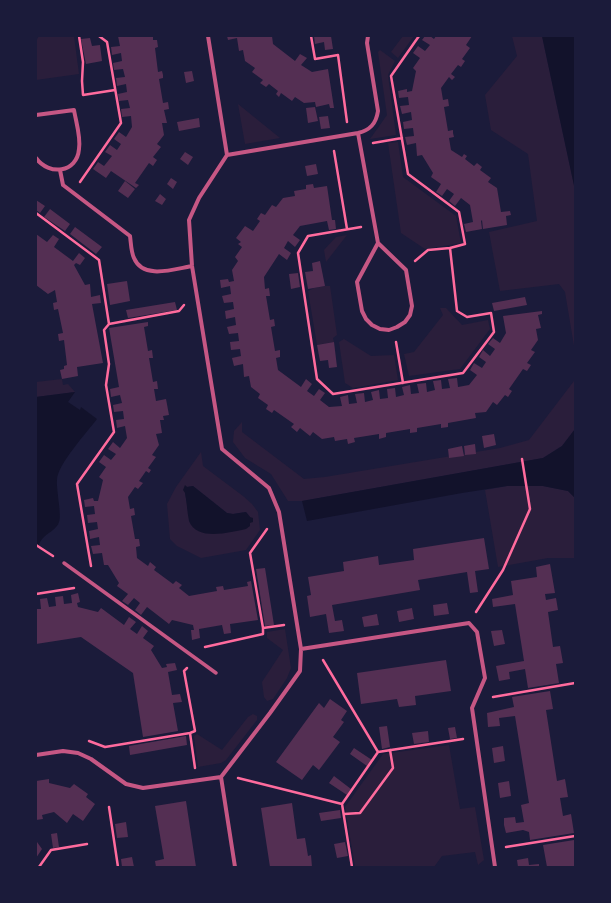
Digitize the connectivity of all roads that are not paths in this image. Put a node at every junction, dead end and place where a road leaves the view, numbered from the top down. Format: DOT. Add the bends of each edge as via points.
graph roads {
  1 [pos="208,36"];
  2 [pos="368,36"];
  3 [pos="36,115"];
  4 [pos="358,133"];
  5 [pos="227,154"];
  6 [pos="36,158"];
  7 [pos="60,170"];
  8 [pos="378,243"];
  9 [pos="192,266"];
  10 [pos="64,563"];
  11 [pos="301,649"];
  12 [pos="216,673"];
  13 [pos="36,755"];
  14 [pos="222,776"];
  15 [pos="235,867"];
  16 [pos="495,867"];
  1 -- 5 [label="street"];
  2 -- 4 [label="street" via="378,111 374,124"];
  3 -- 7 [label="street" via="74,110 80,151 73,163"];
  4 -- 5 [label="street"];
  4 -- 8 [label="street"];
  5 -- 9 [label="street" via="199,198 189,220"];
  6 -- 7 [label="street" via="46,168"];
  7 -- 9 [label="street" via="63,185 130,236 133,257 142,268 155,272"];
  8 -- 8 [label="street" via="357,282 366,319 380,329 389,330 405,322 412,306 406,270"];
  9 -- 11 [label="street" via="222,449 269,488 279,512"];
  10 -- 12 [label="street"];
  11 -- 14 [label="street" via="300,671"];
  11 -- 16 [label="street" via="470,623 477,632 485,678 472,708"];
  13 -- 14 [label="street" via="63,751 78,753 91,759 126,784 143,788"];
  14 -- 15 [label="street"];
}
